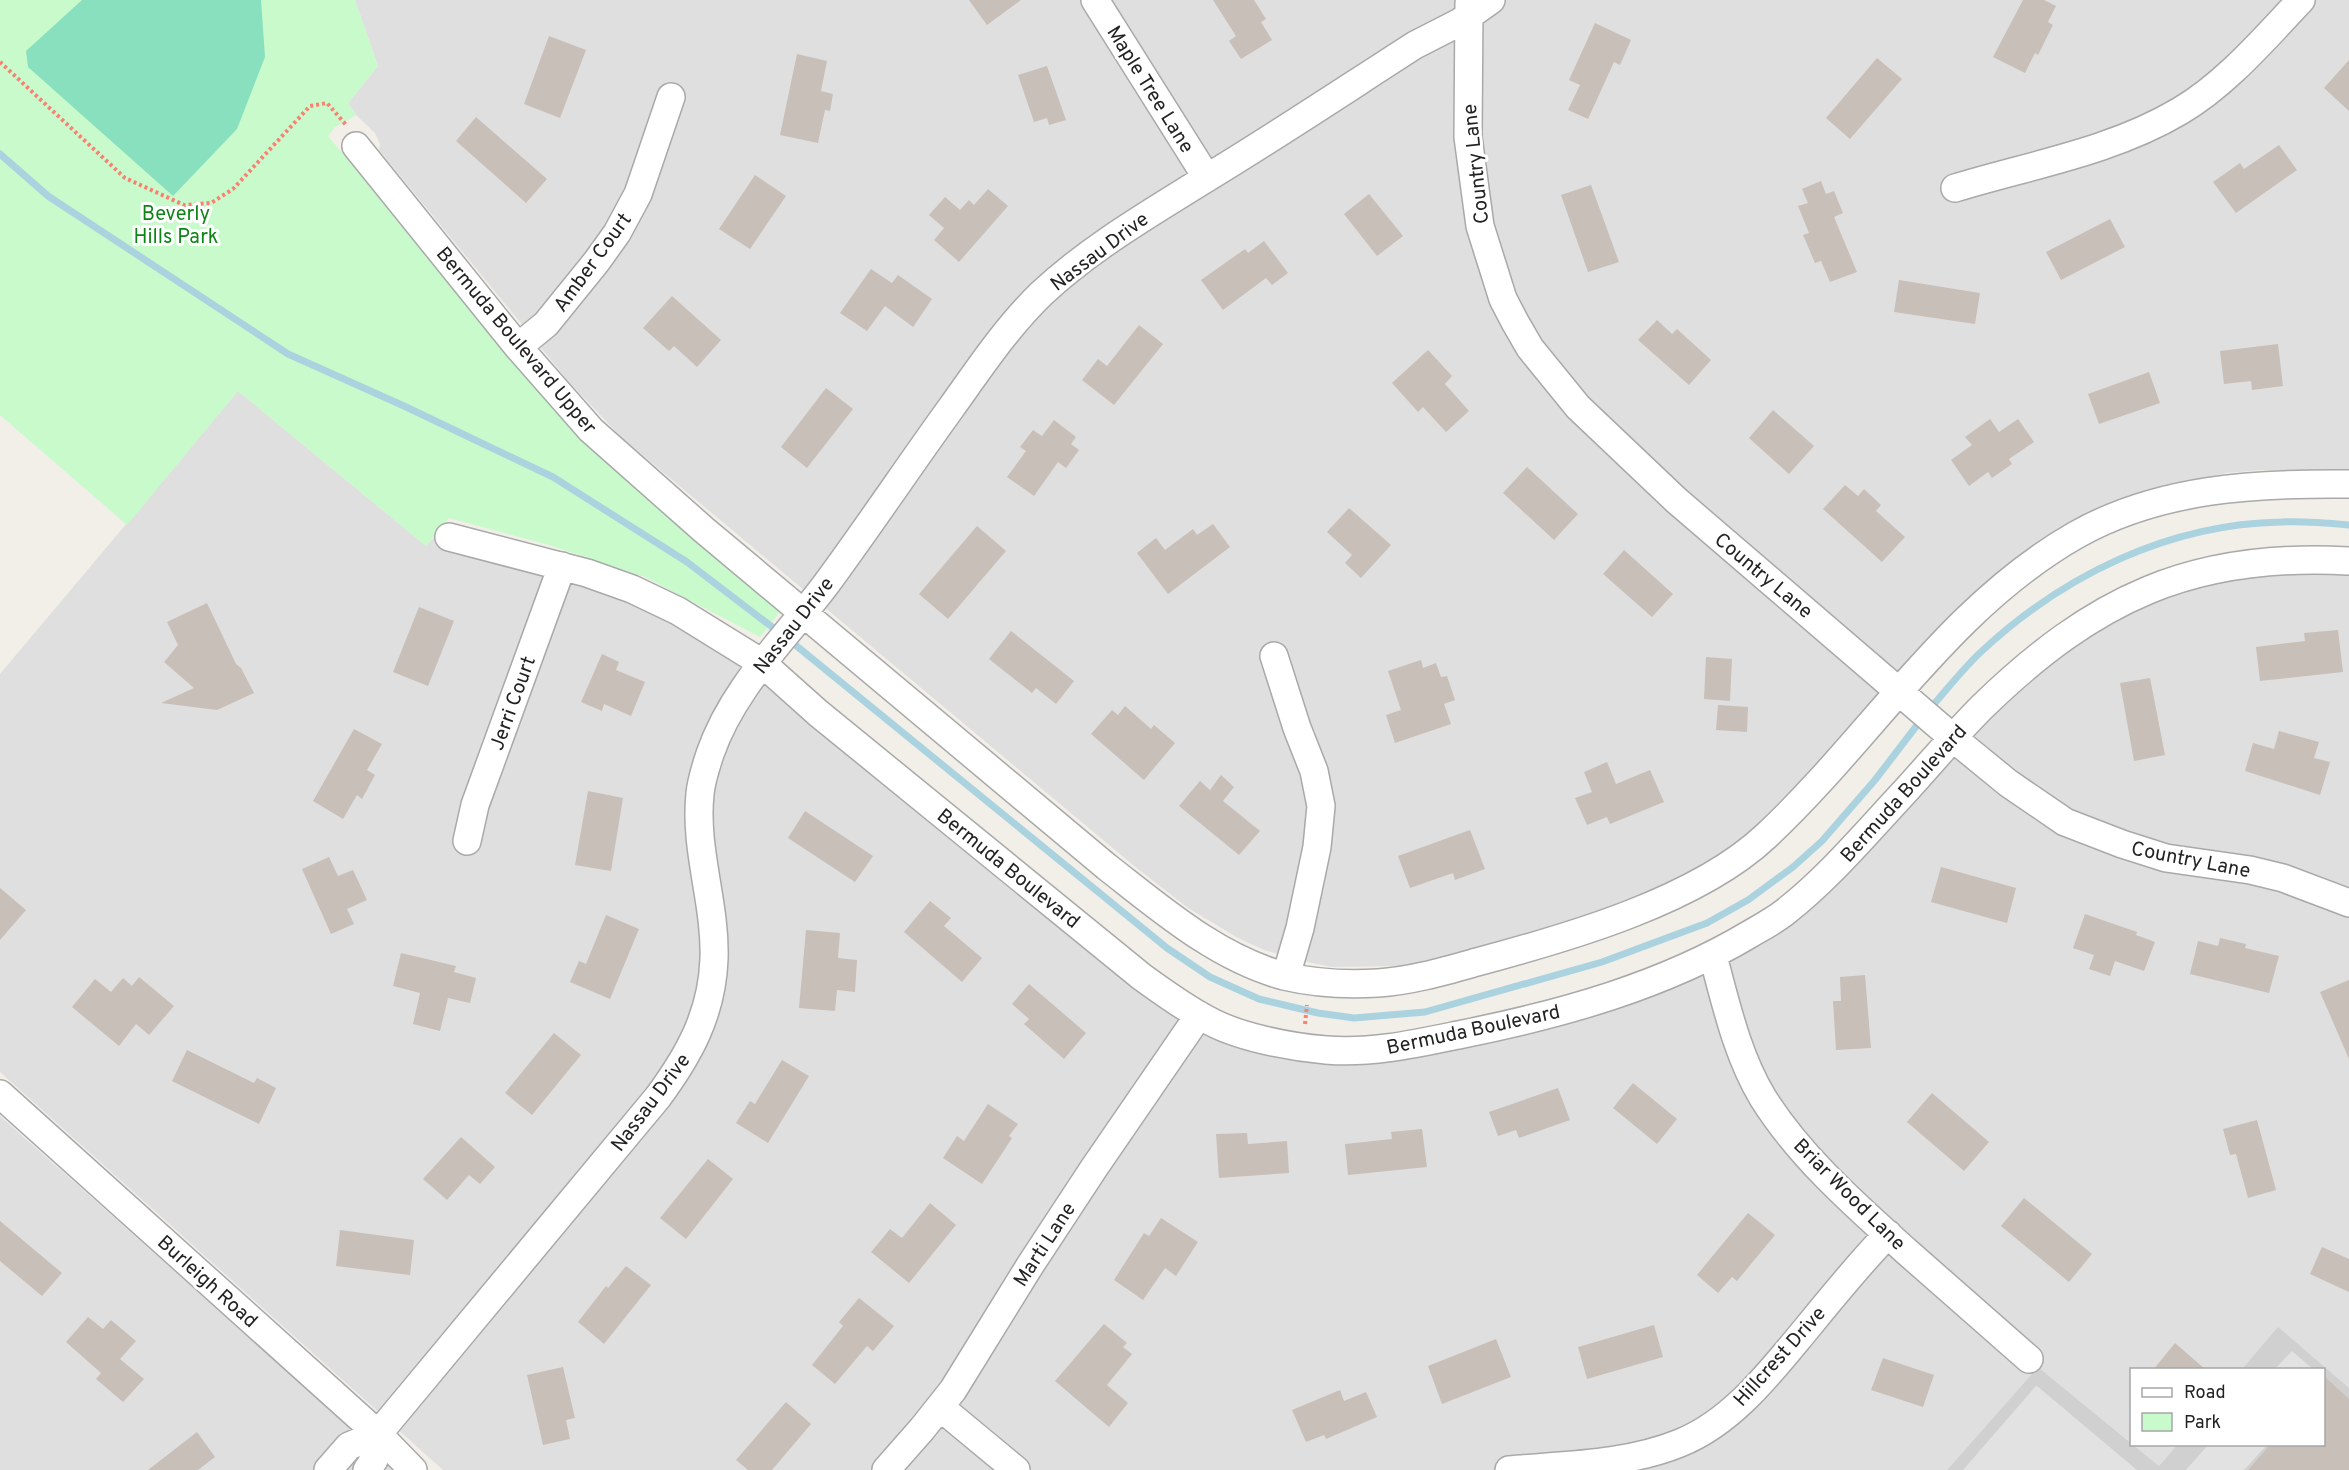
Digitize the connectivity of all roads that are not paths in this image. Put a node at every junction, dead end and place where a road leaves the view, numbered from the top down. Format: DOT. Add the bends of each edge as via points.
graph roads {
  1 [pos="1095,0"];
  2 [pos="1491,0"];
  3 [pos="2301,0"];
  4 [pos="1469,8"];
  5 [pos="671,97"];
  6 [pos="356,146"];
  7 [pos="1207,178"];
  8 [pos="1955,188"];
  9 [pos="518,347"];
  10 [pos="2349,484"];
  11 [pos="449,537"];
  12 [pos="2349,561"];
  13 [pos="562,566"];
  14 [pos="799,618"];
  15 [pos="769,654"];
  16 [pos="1274,656"];
  17 [pos="1908,698"];
  18 [pos="1946,731"];
  19 [pos="467,841"];
  20 [pos="2349,903"];
  21 [pos="1713,956"];
  22 [pos="1286,976"];
  23 [pos="1199,1015"];
  24 [pos="0,1094"];
  25 [pos="1888,1234"];
  26 [pos="2030,1359"];
  27 [pos="940,1407"];
  28 [pos="378,1434"];
  29 [pos="328,1470"];
  30 [pos="367,1470"];
  31 [pos="413,1470"];
  32 [pos="886,1470"];
  33 [pos="1016,1470"];
  34 [pos="1509,1470"];
  1 -- 7 [label="street, Maple Tree Lane"];
  2 -- 4 [label="street, Nassau Drive"];
  3 -- 8 [label="street" via="2224,77 2180,111 2088,151"];
  4 -- 7 [label="street, Nassau Drive"];
  4 -- 17 [label="street, Country Lane" via="1468,136 1480,226 1503,298 1530,348 1578,407 1652,478"];
  5 -- 9 [label="street, Amber Court" via="638,194 617,233 546,324"];
  6 -- 9 [label="street, Bermuda Boulevard Upper"];
  7 -- 14 [label="street, Nassau Drive" via="1095,251 1033,303 983,362"];
  9 -- 14 [label="street, Bermuda Boulevard Upper" via="591,430"];
  10 -- 17 [label="street" via="2231,488 2146,505 2113,516 2038,558 1997,590 1959,627"];
  11 -- 13 [label="street, Bermuda Boulevard"];
  12 -- 18 [label="street, Bermuda Boulevard" via="2289,560 2233,566 2198,572 2133,596 2041,653 1982,708"];
  13 -- 15 [label="street, Bermuda Boulevard" via="632,588"];
  13 -- 19 [label="street, Jerri Court" via="475,805"];
  14 -- 15 [label="street, Nassau Drive"];
  14 -- 22 [label="street" via="938,724 1161,909 1252,965"];
  15 -- 23 [label="street, Bermuda Boulevard" via="818,713 1142,977"];
  15 -- 28 [label="street, Nassau Drive" via="729,713 711,751 699,792 700,840 714,959 709,996 696,1038 658,1098"];
  16 -- 22 [label="street" via="1314,771 1321,806 1317,847"];
  17 -- 18 [label="street, Country Lane"];
  17 -- 22 [label="street" via="1764,839 1681,892 1614,920 1432,974 1379,983 1329,983"];
  18 -- 20 [label="street, Country Lane" via="2030,800 2087,832 2166,858 2283,878"];
  18 -- 21 [label="street, Bermuda Boulevard" via="1827,876 1783,914"];
  21 -- 23 [label="street, Bermuda Boulevard" via="1681,971 1574,1007 1506,1025 1382,1049 1327,1050 1275,1041"];
  21 -- 25 [label="street, Briar Wood Lane" via="1737,1040 1763,1098 1808,1157"];
  23 -- 27 [label="street, Marti Lane" via="1094,1168"];
  24 -- 28 [label="street, Burleigh Road"];
  25 -- 26 [label="street, Briar Wood Lane"];
  25 -- 34 [label="street, Hillcrest Drive" via="1756,1387 1720,1420 1681,1443 1641,1455"];
  27 -- 32 [label="street, Marti Lane"];
  27 -- 33 [label="street"];
  28 -- 29 [label="street, Nassau Drive" via="349,1446"];
  28 -- 30 [label="street, Nassau Drive" via="374,1460"];
  28 -- 31 [label="street, Burleigh Road"];
}
